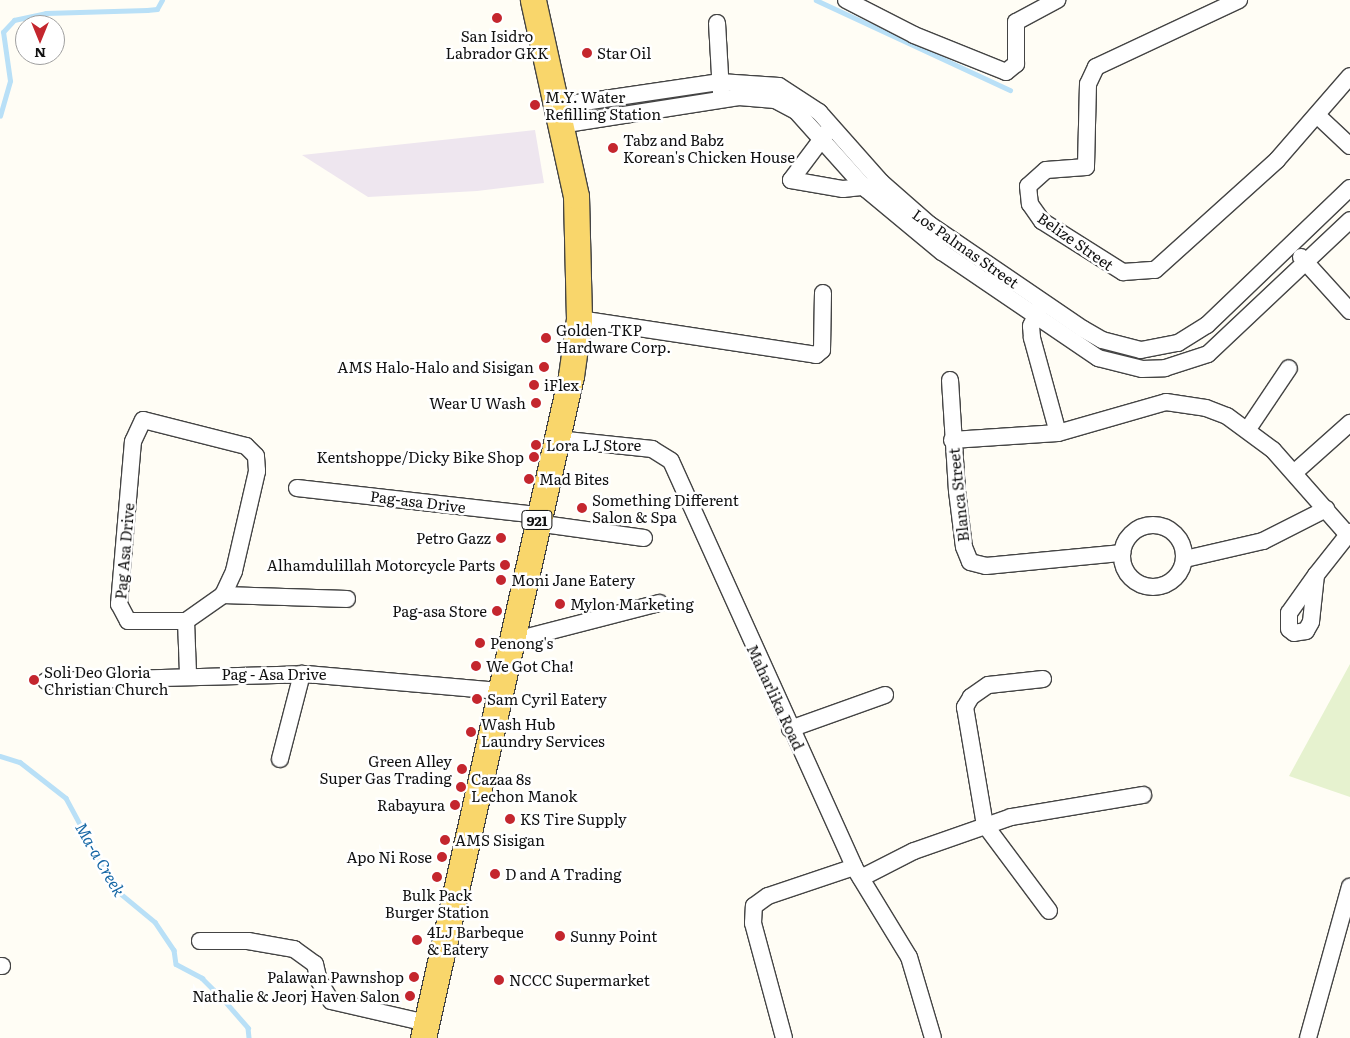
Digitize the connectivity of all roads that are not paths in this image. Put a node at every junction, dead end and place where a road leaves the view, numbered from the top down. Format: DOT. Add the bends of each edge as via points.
graph roads {
  1 [pos="533,0"];
  2 [pos="846,0"];
  3 [pos="1057,0"];
  4 [pos="1239,0"];
  5 [pos="717,23"];
  6 [pos="1350,76"];
  7 [pos="720,82"];
  8 [pos="633,95"];
  9 [pos="605,100"];
  10 [pos="721,100"];
  11 [pos="636,114"];
  12 [pos="558,116"];
  13 [pos="1318,116"];
  14 [pos="608,118"];
  15 [pos="826,133"];
  16 [pos="1350,146"];
  17 [pos="881,182"];
  18 [pos="1350,188"];
  19 [pos="866,189"];
  20 [pos="1350,220"];
  21 [pos="1292,248"];
  22 [pos="1307,265"];
  23 [pos="823,293"];
  24 [pos="1043,302"];
  25 [pos="1350,311"];
  26 [pos="1034,316"];
  27 [pos="579,319"];
  28 [pos="1290,368"];
  29 [pos="950,380"];
  30 [pos="1350,422"];
  31 [pos="1248,429"];
  32 [pos="1058,433"];
  33 [pos="556,439"];
  34 [pos="952,440"];
  35 [pos="1295,472"];
  36 [pos="298,488"];
  37 [pos="1326,509"];
  38 [pos="537,519"];
  39 [pos="1348,533"];
  40 [pos="644,538"];
  41 [pos="1122,553"];
  42 [pos="1185,559"];
  43 [pos="1316,575"];
  44 [pos="223,595"];
  45 [pos="347,599"];
  46 [pos="659,603"];
  47 [pos="186,621"];
  48 [pos="512,641"];
  49 [pos="188,674"];
  50 [pos="302,674"];
  51 [pos="1043,679"];
  52 [pos="46,681"];
  53 [pos="502,690"];
  54 [pos="884,695"];
  55 [pos="790,729"];
  56 [pos="280,759"];
  57 [pos="1143,795"];
  58 [pos="985,825"];
  59 [pos="857,872"];
  60 [pos="1350,887"];
  61 [pos="1049,911"];
  62 [pos="200,941"];
  63 [pos="425,1030"];
  64 [pos="784,1038"];
  65 [pos="933,1038"];
  66 [pos="1308,1038"];
  1 -- 12 [label="main road, 921"];
  2 -- 3 [label="street" via="933,43 1010,72 1016,64 1016,22"];
  4 -- 13 [label="street, Belize Street" via="1096,67 1088,84 1086,167 1037,174 1027,195 1034,212 1104,263 1132,273 1155,270 1233,203"];
  5 -- 7 [label="street"];
  6 -- 13 [label="street, Belize Street"];
  7 -- 8 [label="street, Los Palmas Street"];
  7 -- 10 [label="street"];
  7 -- 15 [label="street, Los Palmas Street" via="778,86 806,100"];
  8 -- 9 [label="street, Los Palmas Street"];
  8 -- 11 [label="street"];
  9 -- 12 [label="street, Los Palmas Street"];
  9 -- 14 [label="street"];
  10 -- 11 [label="street, Los Palmas Street"];
  10 -- 15 [label="street, Los Palmas Street" via="752,96 775,100"];
  11 -- 14 [label="street, Los Palmas Street"];
  12 -- 14 [label="street, Los Palmas Street"];
  12 -- 27 [label="main road, 921" via="580,231"];
  13 -- 16 [label="street"];
  15 -- 17 [label="street, Los Palmas Street"];
  15 -- 19 [label="street, Los Palmas Street"];
  15 -- 19 [label="street" via="791,180"];
  17 -- 19 [label="street"];
  17 -- 24 [label="street, Los Palmas Street" via="929,224"];
  18 -- 21 [label="street, Los Palmas Street"];
  19 -- 26 [label="street, Los Palmas Street" via="942,252"];
  20 -- 22 [label="street, Los Palmas Street"];
  21 -- 22 [label="street"];
  21 -- 24 [label="street, Los Palmas Street" via="1207,325 1161,349 1141,350 1102,340"];
  22 -- 25 [label="street"];
  22 -- 26 [label="street, Los Palmas Street" via="1208,354 1165,368 1142,369 1098,358"];
  23 -- 27 [label="street" via="822,350 816,355"];
  24 -- 26 [label="street"];
  26 -- 32 [label="street" via="1032,338"];
  27 -- 33 [label="main road, 921"];
  28 -- 31 [label="street"];
  29 -- 34 [label="street"];
  30 -- 35 [label="street"];
  31 -- 32 [label="street, Blanca Street" via="1206,408 1166,402"];
  31 -- 35 [label="street, Blanca Street"];
  32 -- 34 [label="street, Blanca Street"];
  33 -- 38 [label="main road, 921"];
  33 -- 55 [label="street, Maharlika Road" via="652,450 671,461"];
  34 -- 41 [label="street, Blanca Street" via="964,547 970,562 986,566"];
  35 -- 37 [label="street, Blanca Street"];
  36 -- 38 [label="street, Pag-asa Drive"];
  37 -- 39 [label="street, Blanca Street"];
  37 -- 42 [label="street" via="1264,541"];
  38 -- 40 [label="street, Pag-asa Drive"];
  38 -- 48 [label="main road, 921"];
  39 -- 43 [label="street"];
  41 -- 42 [label="street" via="1137,529 1156,525 1181,540"];
  41 -- 42 [label="street" via="1127,574 1135,582 1156,587 1176,578"];
  44 -- 45 [label="street"];
  44 -- 47 [label="street"];
  44 -- 47 [label="street, Pag Asa Drive" via="234,571 257,471 256,456 246,446 157,420 143,420 135,427 120,612 134,622"];
  46 -- 48 [label="street"];
  47 -- 49 [label="street"];
  48 -- 53 [label="main road, 921"];
  49 -- 50 [label="street, Pag - Asa Drive"];
  49 -- 52 [label="street, Pag - Asa Drive"];
  50 -- 53 [label="street, Pag - Asa Drive"];
  50 -- 56 [label="street"];
  51 -- 58 [label="street" via="988,685 971,697 965,707"];
  53 -- 63 [label="main road, 921"];
  54 -- 55 [label="street"];
  55 -- 59 [label="street, Maharlika Road"];
  57 -- 58 [label="street"];
  58 -- 59 [label="street"];
  58 -- 61 [label="street"];
  59 -- 64 [label="street" via="768,896 754,906 753,923"];
  59 -- 65 [label="street, Maharlika Road" via="909,957"];
  60 -- 66 [label="street"];
  62 -- 63 [label="street" via="248,941 294,949 316,964 319,981 331,1001"];
}
